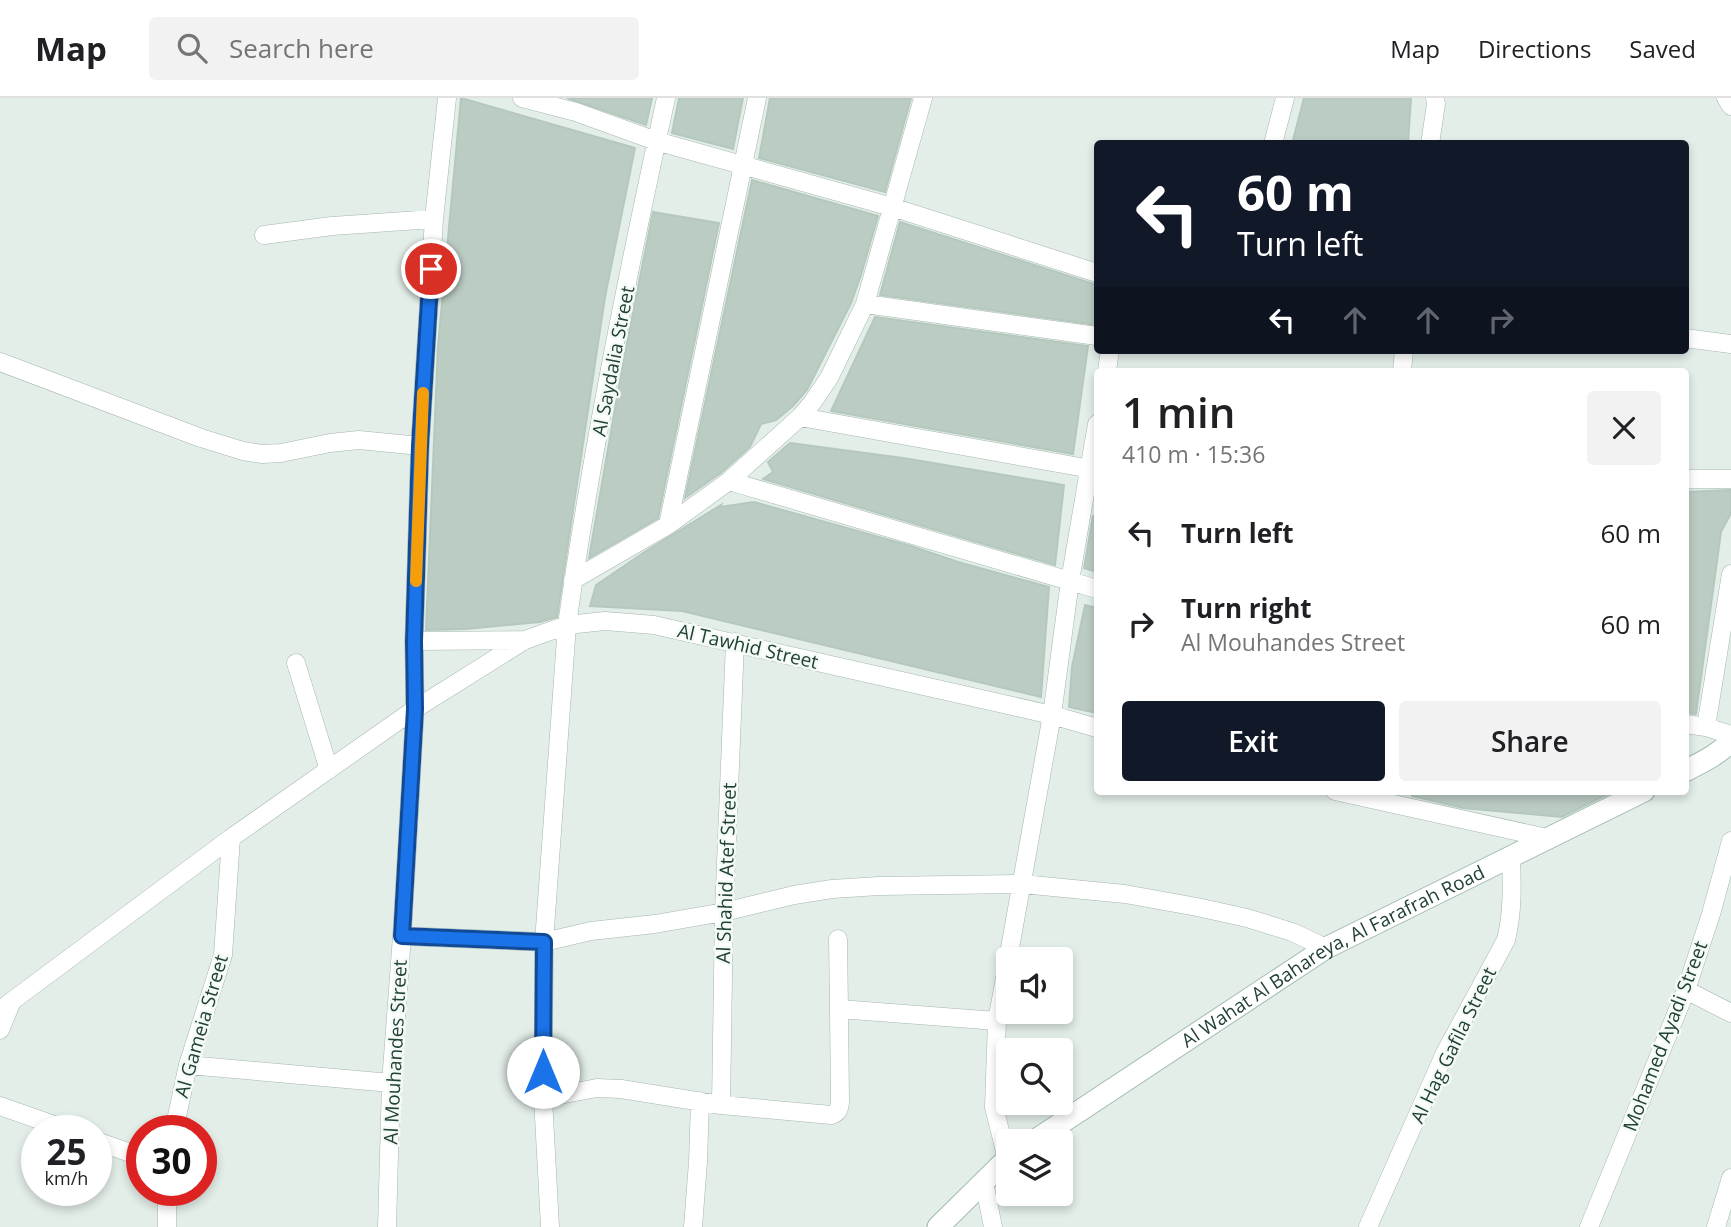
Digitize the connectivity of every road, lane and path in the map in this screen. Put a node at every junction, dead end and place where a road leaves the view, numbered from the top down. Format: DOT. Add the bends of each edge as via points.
graph roads {
  1 [pos="447,98"];
  2 [pos="522,98"];
  3 [pos="666,98"];
  4 [pos="757,98"];
  5 [pos="923,98"];
  6 [pos="1285,98"];
  7 [pos="1435,98"];
  8 [pos="1726,98"];
  9 [pos="1731,106"];
  10 [pos="1274,140"];
  11 [pos="1431,140"];
  12 [pos="656,141"];
  13 [pos="744,165"];
  14 [pos="892,207"];
  15 [pos="434,219"];
  16 [pos="264,235"];
  17 [pos="1094,272"];
  18 [pos="865,304"];
  19 [pos="1094,336"];
  20 [pos="1689,339"];
  21 [pos="1731,344"];
  22 [pos="0,362"];
  23 [pos="800,417"];
  24 [pos="420,446"];
  25 [pos="1093,470"];
  26 [pos="1689,479"];
  27 [pos="1731,479"];
  28 [pos="729,481"];
  29 [pos="668,525"];
  30 [pos="1731,574"];
  31 [pos="573,580"];
  32 [pos="1069,581"];
  33 [pos="1094,588"];
  34 [pos="567,625"];
  35 [pos="525,640"];
  36 [pos="414,641"];
  37 [pos="735,642"];
  38 [pos="296,663"];
  39 [pos="415,709"];
  40 [pos="1052,715"];
  41 [pos="1689,725"];
  42 [pos="1094,727"];
  43 [pos="1706,727"];
  44 [pos="1731,735"];
  45 [pos="1731,741"];
  46 [pos="1689,769"];
  47 [pos="329,770"];
  48 [pos="1353,795"];
  49 [pos="1636,795"];
  50 [pos="231,838"];
  51 [pos="1547,838"];
  52 [pos="1731,842"];
  53 [pos="1511,857"];
  54 [pos="1022,884"];
  55 [pos="724,912"];
  56 [pos="402,936"];
  57 [pos="838,939"];
  58 [pos="544,942"];
  59 [pos="1010,947"];
  60 [pos="1325,948"];
  61 [pos="1686,990"];
  62 [pos="6,1006"];
  63 [pos="838,1009"];
  64 [pos="1731,1013"];
  65 [pos="996,1021"];
  66 [pos="997,1024"];
  67 [pos="0,1030"];
  68 [pos="188,1065"];
  69 [pos="391,1083"];
  70 [pos="542,1098"];
  71 [pos="700,1101"];
  72 [pos="721,1105"];
  73 [pos="0,1106"];
  74 [pos="26,1115"];
  75 [pos="177,1115"];
  76 [pos="1000,1129"];
  77 [pos="1052,1129"];
  78 [pos="996,1170"];
  79 [pos="1731,1178"];
  80 [pos="984,1182"];
  81 [pos="167,1206"];
  82 [pos="167,1227"];
  83 [pos="387,1227"];
  84 [pos="550,1227"];
  85 [pos="693,1227"];
  86 [pos="938,1227"];
  87 [pos="993,1227"];
  88 [pos="1368,1227"];
  89 [pos="1589,1227"];
  90 [pos="1716,1227"];
  1 -- 15 [label="street, Al Mouhandes Street"];
  2 -- 12 [label="street"];
  3 -- 12 [label="street, Al Saydalia Street"];
  4 -- 13 [label="street"];
  5 -- 14 [label="street"];
  6 -- 10 [label="street"];
  7 -- 11 [label="street"];
  8 -- 9 [label="street"];
  12 -- 13 [label="street"];
  12 -- 31 [label="street, Al Saydalia Street"];
  13 -- 14 [label="street"];
  13 -- 29 [label="street"];
  14 -- 17 [label="street"];
  14 -- 18 [label="street"];
  15 -- 16 [label="street"];
  15 -- 24 [label="street, Al Mouhandes Street"];
  18 -- 19 [label="street"];
  18 -- 23 [label="street" via="829,377"];
  20 -- 21 [label="street"];
  22 -- 24 [label="street" via="243,451 281,453 359,440"];
  23 -- 25 [label="street"];
  23 -- 28 [label="street"];
  24 -- 36 [label="street, Al Mouhandes Street"];
  25 -- 32 [label="street"];
  26 -- 27 [label="street"];
  28 -- 29 [label="street"];
  28 -- 32 [label="street"];
  29 -- 31 [label="street"];
  30 -- 43 [label="street"];
  31 -- 34 [label="street, Al Saydalia Street"];
  32 -- 33 [label="street"];
  32 -- 40 [label="street"];
  34 -- 35 [label="street, Al Tawhid Street"];
  34 -- 37 [label="street, Al Tawhid Street" via="605,621 654,625"];
  34 -- 58 [label="street, Al Saydalia Street"];
  35 -- 36 [label="street"];
  35 -- 39 [label="street, Al Tawhid Street"];
  36 -- 39 [label="street, Al Mouhandes Street"];
  37 -- 40 [label="street, Al Tawhid Street"];
  37 -- 55 [label="street, Al Shahid Atef Street"];
  38 -- 47 [label="street"];
  39 -- 47 [label="street, Al Tawhid Street"];
  39 -- 56 [label="street, Al Mouhandes Street"];
  40 -- 42 [label="street, Al Tawhid Street"];
  40 -- 54 [label="street"];
  41 -- 43 [label="street"];
  43 -- 44 [label="street"];
  45 -- 46 [label="main road"];
  47 -- 50 [label="street, Al Tawhid Street"];
  48 -- 51 [label="street"];
  49 -- 51 [label="main road, Al Wahat Al Bahareya, Al Farafrah Road"];
  50 -- 62 [label="street, Al Tawhid Street"];
  50 -- 68 [label="street, Al Gameia Street" via="223,955"];
  51 -- 53 [label="main road, Al Wahat Al Bahareya, Al Farafrah Road"];
  52 -- 61 [label="street, Mohamed Ayadi Street"];
  53 -- 60 [label="main road, Al Wahat Al Bahareya, Al Farafrah Road"];
  53 -- 88 [label="street, Al Hag Gafila Street" via="1513,901 1506,940 1445,1053"];
  54 -- 55 [label="street" via="832,889"];
  54 -- 59 [label="street"];
  54 -- 60 [label="street" via="1125,894 1197,907 1293,932"];
  55 -- 58 [label="street"];
  55 -- 72 [label="street, Al Shahid Atef Street"];
  56 -- 58 [label="street"];
  56 -- 69 [label="street, Al Mouhandes Street"];
  57 -- 63 [label="street"];
  58 -- 70 [label="street, Al Saydalia Street"];
  60 -- 77 [label="main road, Al Wahat Al Bahareya, Al Farafrah Road"];
  61 -- 64 [label="street"];
  61 -- 89 [label="street, Mohamed Ayadi Street"];
  62 -- 67 [label="street"];
  63 -- 65 [label="street"];
  63 -- 72 [label="street" via="841,1103 836,1114"];
  66 -- 76 [label="street" via="994,1107"];
  68 -- 69 [label="street"];
  68 -- 75 [label="street, Al Gameia Street"];
  69 -- 83 [label="street, Al Mouhandes Street"];
  70 -- 71 [label="street" via="621,1088"];
  70 -- 84 [label="street, Al Saydalia Street"];
  71 -- 72 [label="street"];
  71 -- 85 [label="street"];
  73 -- 74 [label="street"];
  78 -- 80 [label="main road"];
  79 -- 90 [label="street"];
  80 -- 86 [label="main road"];
  80 -- 87 [label="street"];
  81 -- 82 [label="street"];
}
